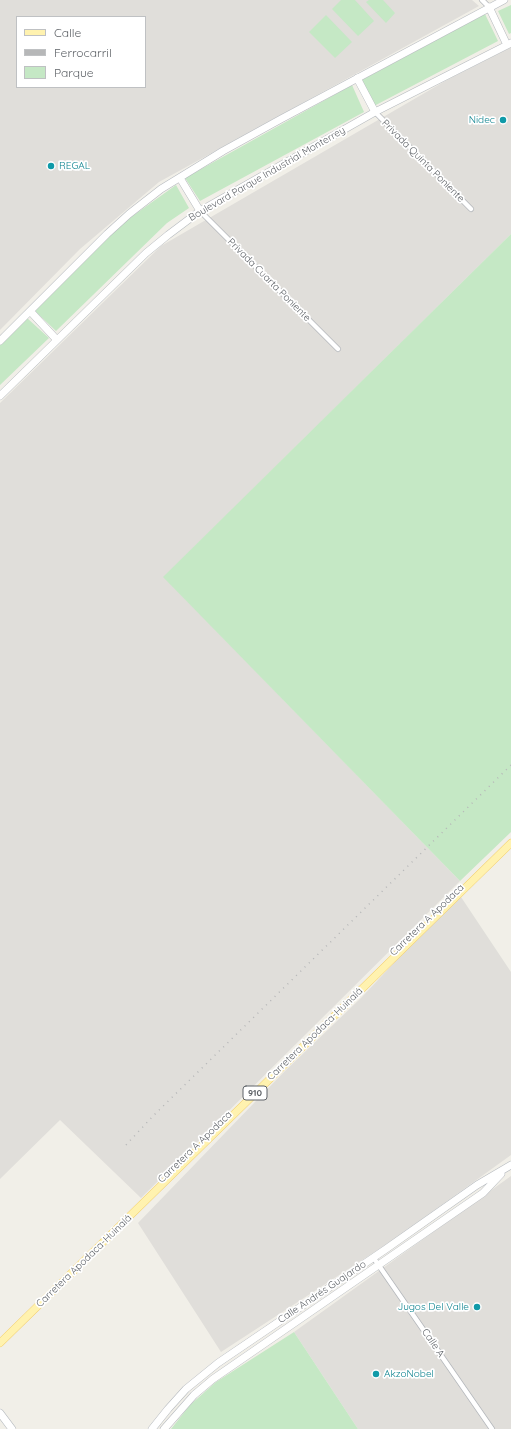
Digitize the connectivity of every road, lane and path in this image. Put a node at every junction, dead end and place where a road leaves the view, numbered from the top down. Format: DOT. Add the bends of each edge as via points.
graph roads {
  1 [pos="482,0"];
  2 [pos="504,0"];
  3 [pos="489,7"];
  4 [pos="509,44"];
  5 [pos="357,78"];
  6 [pos="375,112"];
  7 [pos="180,178"];
  8 [pos="471,209"];
  9 [pos="200,211"];
  10 [pos="30,311"];
  11 [pos="57,340"];
  12 [pos="0,341"];
  13 [pos="338,349"];
  14 [pos="0,396"];
  15 [pos="511,839"];
  16 [pos="511,843"];
  17 [pos="508,1168"];
  18 [pos="373,1257"];
  19 [pos="378,1264"];
  20 [pos="0,1338"];
  21 [pos="0,1343"];
  22 [pos="0,1413"];
  23 [pos="12,1429"];
  24 [pos="152,1429"];
  25 [pos="164,1429"];
  26 [pos="492,1429"];
  1 -- 3 [label="street"];
  2 -- 3 [label="street"];
  3 -- 4 [label="street"];
  3 -- 5 [label="street"];
  4 -- 6 [label="street, Boulevard Parque Industrial Monterrey"];
  5 -- 6 [label="street"];
  5 -- 7 [label="street" via="242,140"];
  6 -- 8 [label="street, Privada Quinta Poniente"];
  6 -- 9 [label="street, Boulevard Parque Industrial Monterrey"];
  7 -- 9 [label="street"];
  7 -- 10 [label="street" via="129,214"];
  9 -- 11 [label="street, Boulevard Parque Industrial Monterrey" via="146,253"];
  9 -- 13 [label="street, Privada Cuarta Poniente"];
  10 -- 11 [label="street"];
  10 -- 12 [label="street"];
  11 -- 14 [label="street, Boulevard Parque Industrial Monterrey"];
  15 -- 20 [label="main road, Carretera A Apodaca / 910"];
  16 -- 21 [label="main road, Carretera Apodaca-Huinalá / 910"];
  17 -- 18 [label="street, Calle Andrés Guajardo" via="477,1185"];
  17 -- 19 [label="street, Calle Andrés Guajardo" via="483,1193"];
  18 -- 19 [label="street, Calle A"];
  18 -- 24 [label="street, Calle Andrés Guajardo" via="209,1370 176,1400"];
  19 -- 25 [label="street, Calle Andrés Guajardo" via="213,1379 194,1395"];
  19 -- 26 [label="street, Calle A"];
  22 -- 23 [label="street"];
}
